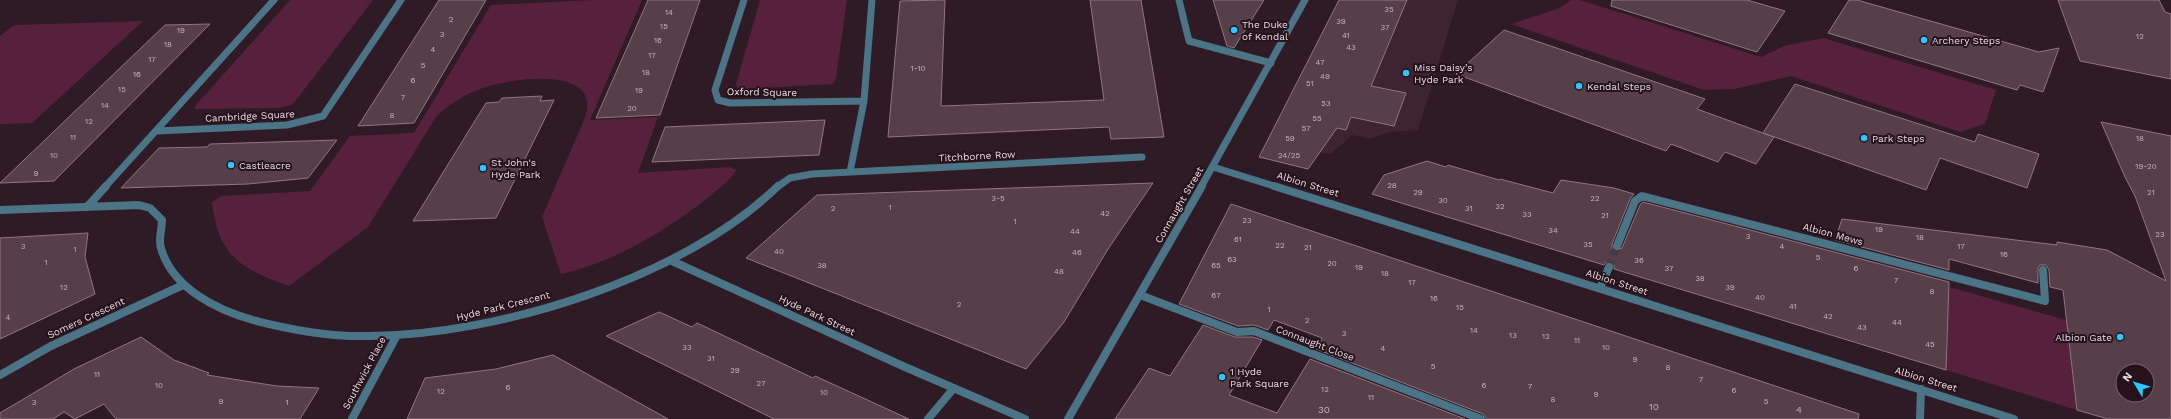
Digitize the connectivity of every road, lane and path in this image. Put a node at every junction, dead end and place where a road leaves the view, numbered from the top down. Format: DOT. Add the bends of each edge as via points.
graph roads {
  1 [pos="274,0"];
  2 [pos="401,0"];
  3 [pos="744,0"];
  4 [pos="872,0"];
  5 [pos="1179,0"];
  6 [pos="1305,0"];
  7 [pos="1271,63"];
  8 [pos="864,101"];
  9 [pos="157,131"];
  10 [pos="1142,157"];
  11 [pos="1213,167"];
  12 [pos="850,172"];
  13 [pos="812,174"];
  14 [pos="87,207"];
  15 [pos="0,210"];
  16 [pos="1617,246"];
  17 [pos="672,260"];
  18 [pos="1609,267"];
  19 [pos="2043,270"];
  20 [pos="183,285"];
  21 [pos="1600,288"];
  22 [pos="1140,295"];
  23 [pos="396,337"];
  24 [pos="0,375"];
  25 [pos="954,388"];
  26 [pos="1921,390"];
  27 [pos="352,419"];
  28 [pos="928,419"];
  29 [pos="1025,419"];
  30 [pos="1068,419"];
  31 [pos="1481,419"];
  32 [pos="1920,419"];
  33 [pos="2014,419"];
  1 -- 9 [label="street"];
  2 -- 9 [label="street, Cambridge Square" via="322,116 287,125"];
  3 -- 8 [label="street, Oxford Square" via="715,90 718,100 730,103"];
  4 -- 8 [label="street"];
  5 -- 7 [label="street" via="1189,41"];
  6 -- 7 [label="street, Connaught Street"];
  7 -- 11 [label="street, Connaught Street"];
  8 -- 12 [label="street"];
  9 -- 14 [label="street"];
  10 -- 12 [label="street, Titchborne Row"];
  11 -- 21 [label="street, Albion Street"];
  11 -- 22 [label="street, Connaught Street"];
  12 -- 13 [label="street, Titchborne Row"];
  13 -- 17 [label="street, Hyde Park Crescent" via="788,178 725,228"];
  14 -- 15 [label="street, Hyde Park Crescent"];
  14 -- 20 [label="street, Hyde Park Crescent" via="139,205 157,213 162,220 160,247 172,271"];
  16 -- 19 [label="street, Albion Mews" via="1635,201 1642,196 2045,300"];
  17 -- 23 [label="street, Hyde Park Crescent" via="598,290 491,322"];
  17 -- 25 [label="street, Hyde Park Street"];
  18 -- 21 [label="street"];
  20 -- 23 [label="street, Hyde Park Crescent" via="215,306 261,323 319,334 369,338"];
  20 -- 24 [label="street, Somers Crescent" via="51,346"];
  21 -- 26 [label="street, Albion Street"];
  22 -- 30 [label="street, Connaught Street"];
  22 -- 31 [label="street, Connaught Close" via="1237,332 1254,331"];
  23 -- 27 [label="street, Southwick Place"];
  25 -- 28 [label="street"];
  25 -- 29 [label="street, Hyde Park Street"];
  26 -- 32 [label="street"];
  26 -- 33 [label="street, Albion Street"];
}
